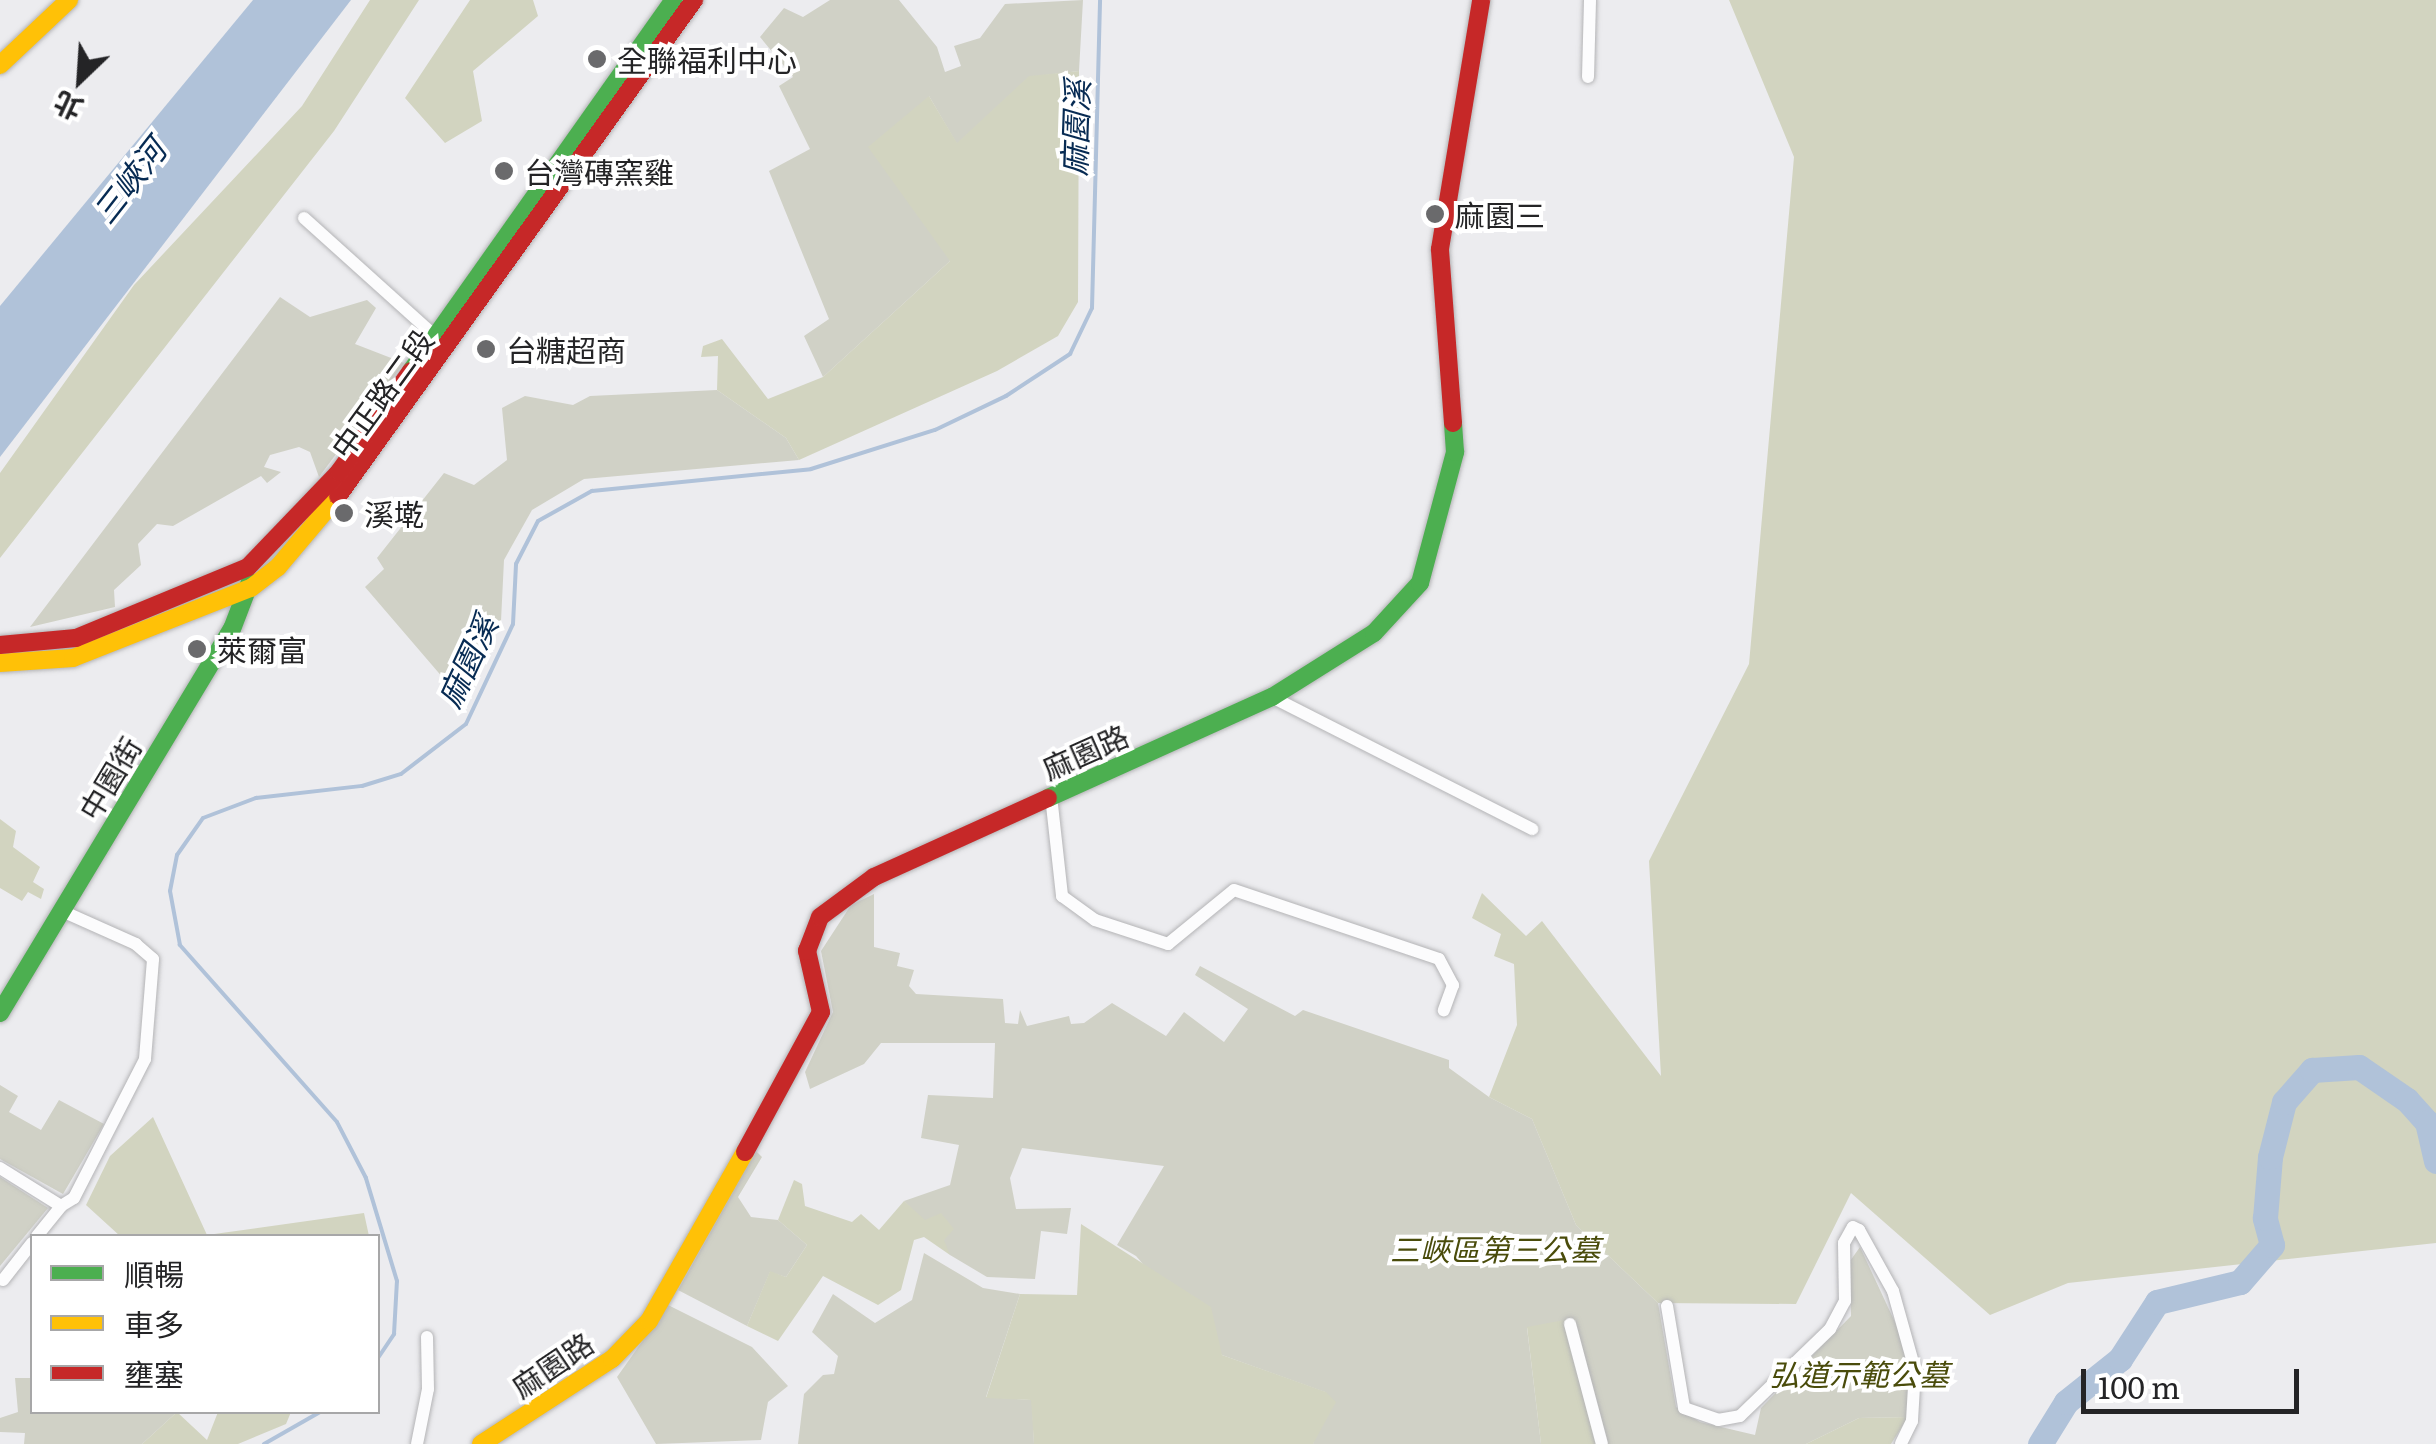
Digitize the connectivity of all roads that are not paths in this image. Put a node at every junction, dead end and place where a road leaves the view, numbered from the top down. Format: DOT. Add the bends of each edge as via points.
graph roads {
  1 [pos="69,0"];
  2 [pos="674,0"];
  3 [pos="694,0"];
  4 [pos="1480,0"];
  5 [pos="1590,0"];
  6 [pos="0,65"];
  7 [pos="1588,76"];
  8 [pos="304,218"];
  9 [pos="434,335"];
  10 [pos="248,566"];
  11 [pos="251,588"];
  12 [pos="0,645"];
  13 [pos="0,664"];
  14 [pos="1272,697"];
  15 [pos="1051,796"];
  16 [pos="1532,829"];
  17 [pos="62,911"];
  18 [pos="1444,1010"];
  19 [pos="0,1014"];
  20 [pos="0,1168"];
  21 [pos="61,1206"];
  22 [pos="39,1234"];
  23 [pos="30,1246"];
  24 [pos="3,1280"];
  25 [pos="1667,1306"];
  26 [pos="1570,1324"];
  27 [pos="426,1337"];
  28 [pos="416,1444"];
  29 [pos="481,1444"];
  30 [pos="1602,1444"];
  31 [pos="1901,1444"];
  1 -- 6 [label="street"];
  2 -- 9 [label="street, 中正路二段"];
  3 -- 11 [label="street, 中正路二段" via="372,456 323,519"];
  4 -- 14 [label="street, 麻園路" via="1440,249 1455,452 1428,564 1420,583 1374,632"];
  5 -- 7 [label="street"];
  8 -- 9 [label="street"];
  9 -- 10 [label="street, 中正路二段" via="339,472"];
  10 -- 11 [label="street"];
  10 -- 12 [label="street, 中正路二段" via="76,638"];
  11 -- 13 [label="street, 中正路二段" via="73,658"];
  11 -- 17 [label="street, 中園街"];
  14 -- 15 [label="street, 麻園路"];
  14 -- 16 [label="street"];
  15 -- 18 [label="street" via="1062,896 1096,920 1168,944 1234,890 1440,959 1453,984"];
  15 -- 29 [label="street, 麻園路" via="874,877 820,918 807,951 821,1012 812,1036 649,1320 612,1358"];
  17 -- 19 [label="street, 中園街"];
  17 -- 21 [label="street" via="136,944 152,960 153,1001 146,1059 74,1198"];
  20 -- 21 [label="street"];
  21 -- 22 [label="street"];
  23 -- 24 [label="street"];
  25 -- 31 [label="street" via="1684,1408 1718,1420 1740,1416 1830,1329 1844,1300 1844,1243 1854,1228 1860,1230 1893,1291 1915,1370 1912,1421"];
  26 -- 30 [label="street"];
  27 -- 28 [label="street" via="428,1389"];
}
